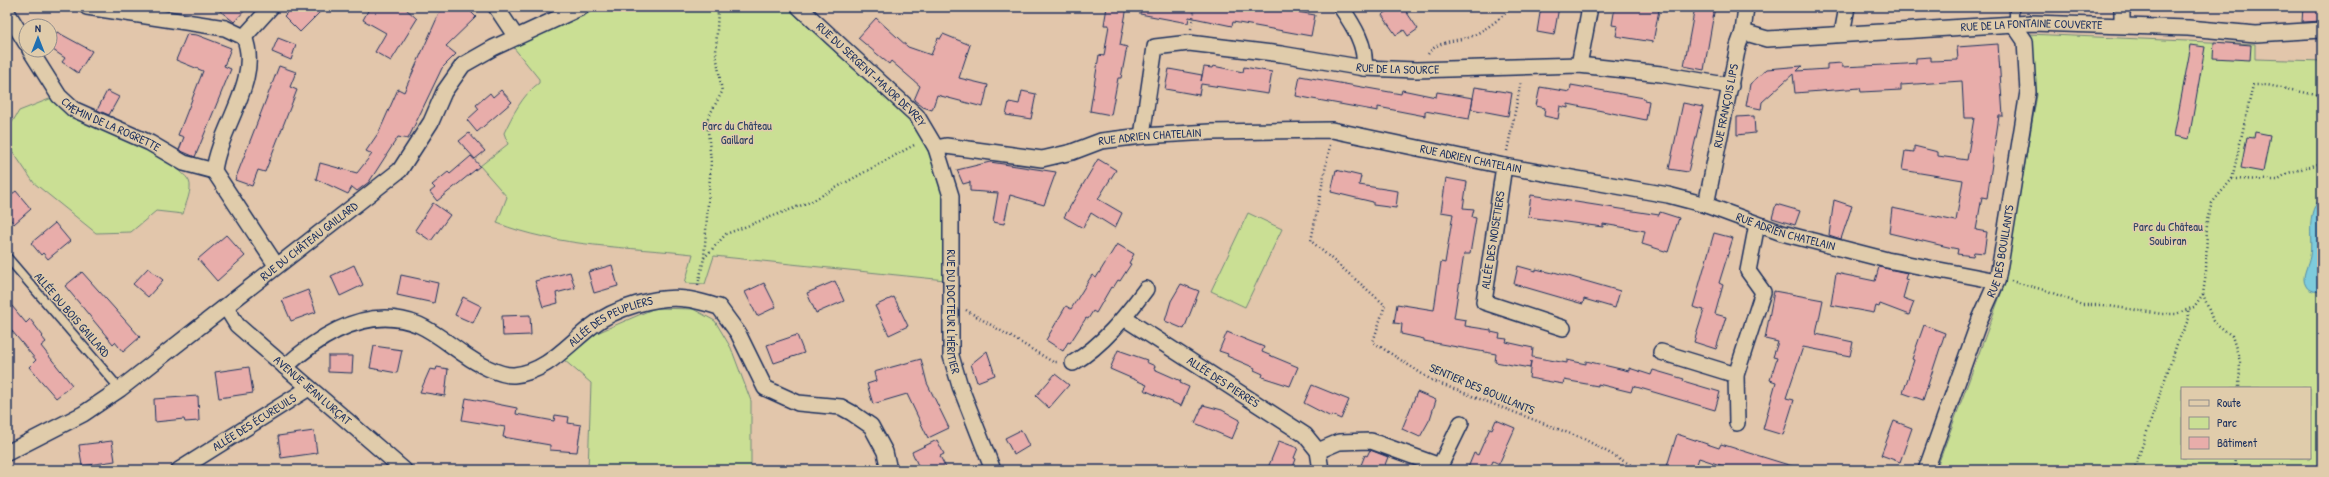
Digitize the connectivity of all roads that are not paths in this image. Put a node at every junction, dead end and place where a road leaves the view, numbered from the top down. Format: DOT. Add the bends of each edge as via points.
graph roads {
  1 [pos="87,7"];
  2 [pos="271,7"];
  3 [pos="496,7"];
  4 [pos="582,7"];
  5 [pos="799,7"];
  6 [pos="1341,7"];
  7 [pos="1590,7"];
  8 [pos="1746,7"];
  9 [pos="1847,7"];
  10 [pos="2014,7"];
  11 [pos="2122,7"];
  12 [pos="7,12"];
  13 [pos="2014,24"];
  14 [pos="2122,25"];
  15 [pos="18,30"];
  16 [pos="2322,30"];
  17 [pos="1743,32"];
  18 [pos="1842,34"];
  19 [pos="244,37"];
  20 [pos="516,38"];
  21 [pos="35,58"];
  22 [pos="1579,65"];
  23 [pos="1364,68"];
  24 [pos="1730,86"];
  25 [pos="1142,136"];
  26 [pos="933,142"];
  27 [pos="1504,166"];
  28 [pos="214,172"];
  29 [pos="1706,205"];
  30 [pos="1757,224"];
  31 [pos="7,257"];
  32 [pos="276,265"];
  33 [pos="1997,281"];
  34 [pos="1146,289"];
  35 [pos="226,307"];
  36 [pos="1124,318"];
  37 [pos="1563,328"];
  38 [pos="1661,352"];
  39 [pos="1073,363"];
  40 [pos="284,367"];
  41 [pos="1736,375"];
  42 [pos="309,388"];
  43 [pos="120,389"];
  44 [pos="1461,423"];
  45 [pos="1737,423"];
  46 [pos="1318,451"];
  47 [pos="7,453"];
  48 [pos="179,470"];
  49 [pos="404,470"];
  50 [pos="889,470"];
  51 [pos="993,470"];
  52 [pos="1321,470"];
  53 [pos="1926,470"];
  1 -- 19 [label="street" via="225,28"];
  2 -- 19 [label="street"];
  3 -- 20 [label="street"];
  4 -- 20 [label="street, RUE DU CHÂTEAU GAILLARD"];
  5 -- 26 [label="street, RUE DU SERGENT-MAJOR DEVREY" via="917,116"];
  6 -- 23 [label="street" via="1356,28 1365,60"];
  7 -- 22 [label="street"];
  8 -- 17 [label="street, RUE FRANÇOIS LIPS"];
  9 -- 18 [label="street"];
  10 -- 13 [label="lane"];
  11 -- 14 [label="street"];
  12 -- 15 [label="street"];
  13 -- 14 [label="street, RUE DE LA FONTAINE COUVERTE"];
  13 -- 18 [label="street, RUE DE LA FONTAINE COUVERTE"];
  13 -- 33 [label="street, RUE DES BOUILLANTS" via="2025,41 2028,92"];
  14 -- 16 [label="street, RUE DE LA FONTAINE COUVERTE" via="2256,34"];
  17 -- 18 [label="street, RUE DE LA FONTAINE COUVERTE" via="1767,39"];
  17 -- 24 [label="street, RUE FRANÇOIS LIPS"];
  19 -- 28 [label="street" via="250,61 244,85 216,156"];
  20 -- 32 [label="street, RUE DU CHÂTEAU GAILLARD" via="463,65 444,92 431,122 400,170"];
  21 -- 28 [label="street, CHEMIN DE LA ROGRETTE" via="59,96 73,109 150,142 184,163"];
  22 -- 23 [label="street, RUE DE LA SOURCE" via="1416,70"];
  22 -- 24 [label="street, RUE DE LA SOURCE" via="1661,74"];
  23 -- 25 [label="street, RUE DE LA SOURCE" via="1281,54 1189,43 1155,47"];
  24 -- 29 [label="street, RUE FRANÇOIS LIPS"];
  25 -- 26 [label="street, RUE ADRIEN CHATELAIN" via="1101,141 1072,152 1042,159"];
  25 -- 27 [label="street, RUE ADRIEN CHATELAIN" via="1332,130"];
  26 -- 51 [label="street, RUE DU DOCTEUR L'HÉRITIER" via="951,196 951,356"];
  27 -- 29 [label="street, RUE ADRIEN CHATELAIN" via="1668,195"];
  27 -- 37 [label="street, ALLÉE DES NOISETIERS" via="1484,302"];
  28 -- 32 [label="street"];
  29 -- 30 [label="street, RUE ADRIEN CHATELAIN"];
  30 -- 33 [label="street, RUE ADRIEN CHATELAIN" via="1782,234 1887,260"];
  30 -- 41 [label="street" via="1748,271 1763,292"];
  31 -- 43 [label="lane, ALLÉE DU BOIS GAILLARD"];
  32 -- 35 [label="street, RUE DU CHÂTEAU GAILLARD"];
  33 -- 53 [label="street, RUE DES BOUILLANTS" via="1980,319"];
  34 -- 36 [label="street"];
  35 -- 40 [label="street, AVENUE JEAN LURÇAT" via="236,325"];
  35 -- 43 [label="street, RUE DU CHÂTEAU GAILLARD"];
  36 -- 39 [label="street" via="1088,354"];
  36 -- 46 [label="street, ALLÉE DES PIERRES" via="1305,435"];
  38 -- 41 [label="street"];
  40 -- 42 [label="street, AVENUE JEAN LURÇAT"];
  40 -- 50 [label="street, ALLÉE DES PEUPLIERS" via="306,348 331,332 363,321 388,318 419,325 480,365 512,375 533,372 549,362 593,324 615,313 647,301 686,298 719,306 738,333 765,388 798,403 841,407 871,426 885,452"];
  41 -- 45 [label="street"];
  42 -- 48 [label="street, ALLÉE DES ÉCUREUILS"];
  42 -- 49 [label="street, AVENUE JEAN LURÇAT"];
  43 -- 47 [label="street, RUE DU CHÂTEAU GAILLARD" via="83,414"];
  44 -- 46 [label="street" via="1440,466 1371,441 1339,442"];
  46 -- 52 [label="street"];
}
